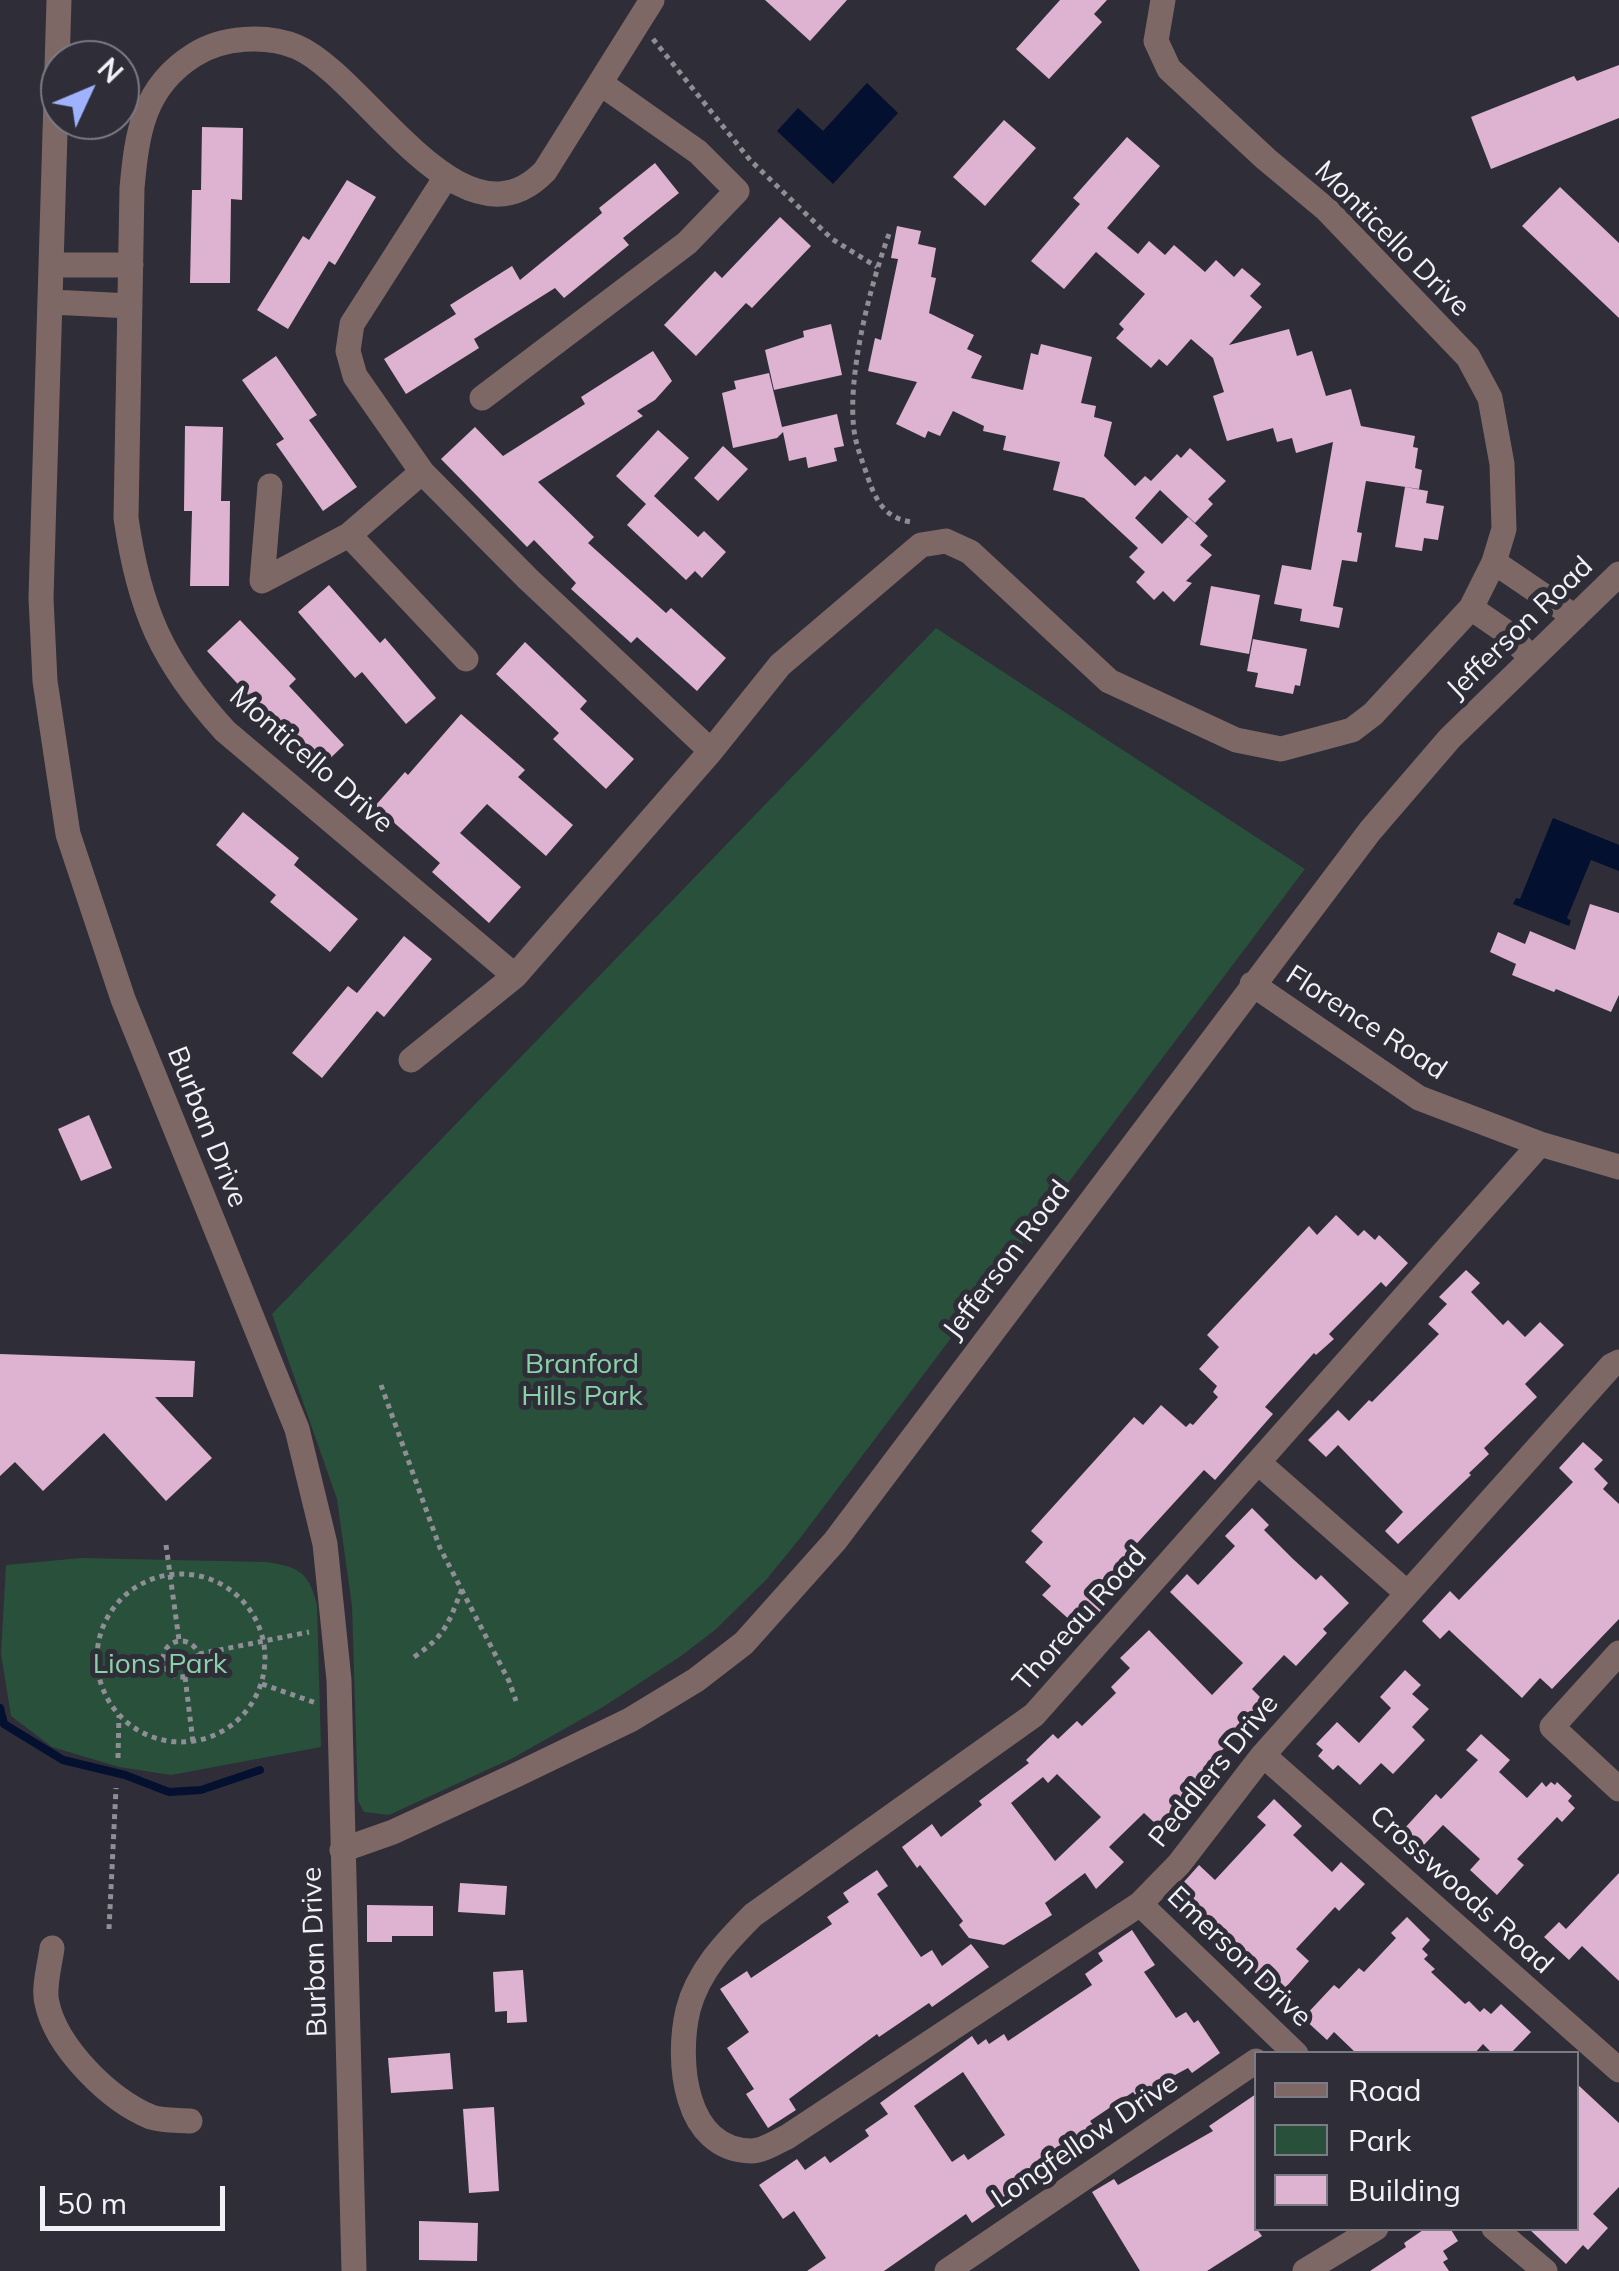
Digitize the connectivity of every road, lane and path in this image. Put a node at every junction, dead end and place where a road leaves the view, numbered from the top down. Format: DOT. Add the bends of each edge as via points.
graph roads {
  1 [pos="59,0"];
  2 [pos="652,0"];
  3 [pos="1162,0"];
  4 [pos="638,24"];
  5 [pos="600,83"];
  6 [pos="446,178"];
  7 [pos="889,234"];
  8 [pos="53,265"];
  9 [pos="131,265"];
  10 [pos="877,267"];
  11 [pos="52,302"];
  12 [pos="130,306"];
  13 [pos="482,398"];
  14 [pos="422,472"];
  15 [pos="270,486"];
  16 [pos="918,523"];
  17 [pos="349,536"];
  18 [pos="1494,562"];
  19 [pos="1619,574"];
  20 [pos="1471,608"];
  21 [pos="1575,618"];
  22 [pos="1532,658"];
  23 [pos="466,659"];
  24 [pos="711,751"];
  25 [pos="514,976"];
  26 [pos="1252,984"];
  27 [pos="412,1060"];
  28 [pos="1540,1144"];
  29 [pos="1619,1166"];
  30 [pos="1619,1362"];
  31 [pos="380,1385"];
  32 [pos="1260,1464"];
  33 [pos="166,1545"];
  34 [pos="170,1574"];
  35 [pos="462,1589"];
  36 [pos="1407,1592"];
  37 [pos="335,1630"];
  38 [pos="179,1640"];
  39 [pos="264,1641"];
  40 [pos="199,1654"];
  41 [pos="1619,1654"];
  42 [pos="414,1657"];
  43 [pos="162,1661"];
  44 [pos="98,1674"];
  45 [pos="185,1677"];
  46 [pos="262,1684"];
  47 [pos="516,1701"];
  48 [pos="339,1712"];
  49 [pos="119,1714"];
  50 [pos="193,1742"];
  51 [pos="1263,1755"];
  52 [pos="118,1758"];
  53 [pos="116,1788"];
  54 [pos="1619,1788"];
  55 [pos="342,1850"];
  56 [pos="1140,1904"];
  57 [pos="110,1929"];
  58 [pos="52,1948"];
  59 [pos="1283,2050"];
  60 [pos="1254,2062"];
  61 [pos="1619,2070"];
  62 [pos="190,2121"];
  63 [pos="787,2137"];
  64 [pos="1371,2231"];
  65 [pos="1498,2231"];
  66 [pos="354,2271"];
  67 [pos="947,2271"];
  68 [pos="1305,2271"];
  69 [pos="1546,2271"];
  1 -- 8 [label="street, Burban Drive"];
  2 -- 4 [label="street, Monticello Drive"];
  3 -- 18 [label="street, Monticello Drive" via="1156,42 1169,68 1327,210 1468,357 1490,398 1502,464 1504,529"];
  4 -- 5 [label="street, Monticello Drive"];
  4 -- 10 [label="path" via="750,160 832,240"];
  5 -- 6 [label="street, Monticello Drive" via="531,186 487,194"];
  5 -- 13 [label="street" via="698,152 737,191 688,242"];
  6 -- 9 [label="street, Monticello Drive" via="298,47 240,40 210,45 160,86 137,135"];
  6 -- 14 [label="street" via="352,324 348,350 355,376"];
  7 -- 10 [label="path"];
  8 -- 9 [label="street"];
  8 -- 11 [label="street, Burban Drive"];
  9 -- 12 [label="street, Monticello Drive"];
  10 -- 16 [label="path" via="853,391 854,428 874,495 896,520"];
  11 -- 12 [label="street"];
  11 -- 37 [label="street, Burban Drive" via="41,598 45,682 68,834 123,999 297,1428 325,1544"];
  12 -- 25 [label="street, Monticello Drive" via="126,518 134,572 168,660 225,731"];
  14 -- 17 [label="street"];
  14 -- 24 [label="street"];
  15 -- 17 [label="street" via="262,581"];
  17 -- 23 [label="street"];
  18 -- 20 [label="street, Monticello Drive"];
  18 -- 21 [label="street"];
  19 -- 21 [label="street, Jefferson Road"];
  20 -- 22 [label="street"];
  20 -- 24 [label="street, Monticello Drive" via="1352,730 1281,749 1236,740 1109,681 970,552 946,541 920,544 780,665"];
  21 -- 22 [label="street, Jefferson Road"];
  22 -- 26 [label="street, Jefferson Road" via="1370,830"];
  24 -- 25 [label="street, Monticello Drive"];
  25 -- 27 [label="street, Monticello Drive"];
  26 -- 28 [label="street, Florence Road" via="1419,1098"];
  26 -- 55 [label="street, Jefferson Road" via="835,1541 744,1643 630,1720 434,1814"];
  28 -- 29 [label="street, Florence Road"];
  28 -- 32 [label="street, Thoreau Road"];
  30 -- 36 [label="street, Peddlers Drive"];
  31 -- 35 [label="path" via="440,1548"];
  32 -- 36 [label="street"];
  32 -- 63 [label="street, Thoreau Road" via="1034,1715 753,1915 714,1956 688,2009 684,2071 692,2113 722,2146 755,2152"];
  33 -- 34 [label="path"];
  34 -- 38 [label="path"];
  34 -- 39 [label="path" via="206,1577 238,1594"];
  34 -- 44 [label="path" via="138,1585 112,1608 98,1640"];
  35 -- 42 [label="path" via="450,1624"];
  35 -- 47 [label="path"];
  36 -- 51 [label="street, Peddlers Drive"];
  37 -- 39 [label="path"];
  37 -- 48 [label="street, Burban Drive"];
  38 -- 40 [label="path"];
  38 -- 43 [label="path"];
  39 -- 40 [label="path"];
  39 -- 46 [label="path"];
  40 -- 45 [label="path" via="197,1668"];
  41 -- 54 [label="street" via="1552,1727"];
  43 -- 44 [label="path"];
  43 -- 45 [label="path" via="170,1674"];
  44 -- 49 [label="path"];
  45 -- 50 [label="path"];
  46 -- 48 [label="path"];
  46 -- 50 [label="path" via="236,1723"];
  48 -- 55 [label="street, Burban Drive"];
  49 -- 50 [label="path" via="157,1739"];
  49 -- 52 [label="path"];
  51 -- 56 [label="street, Peddlers Drive"];
  51 -- 61 [label="street, Crosswoods Road"];
  53 -- 57 [label="path"];
  55 -- 66 [label="street, Burban Drive"];
  56 -- 59 [label="street, Emerson Drive"];
  56 -- 63 [label="street, Peddlers Drive"];
  58 -- 62 [label="street" via="46,2001 60,2035 84,2066 110,2093 153,2118"];
  60 -- 67 [label="street, Longfellow Drive"];
  64 -- 68 [label="street"];
  65 -- 69 [label="street"];
}
